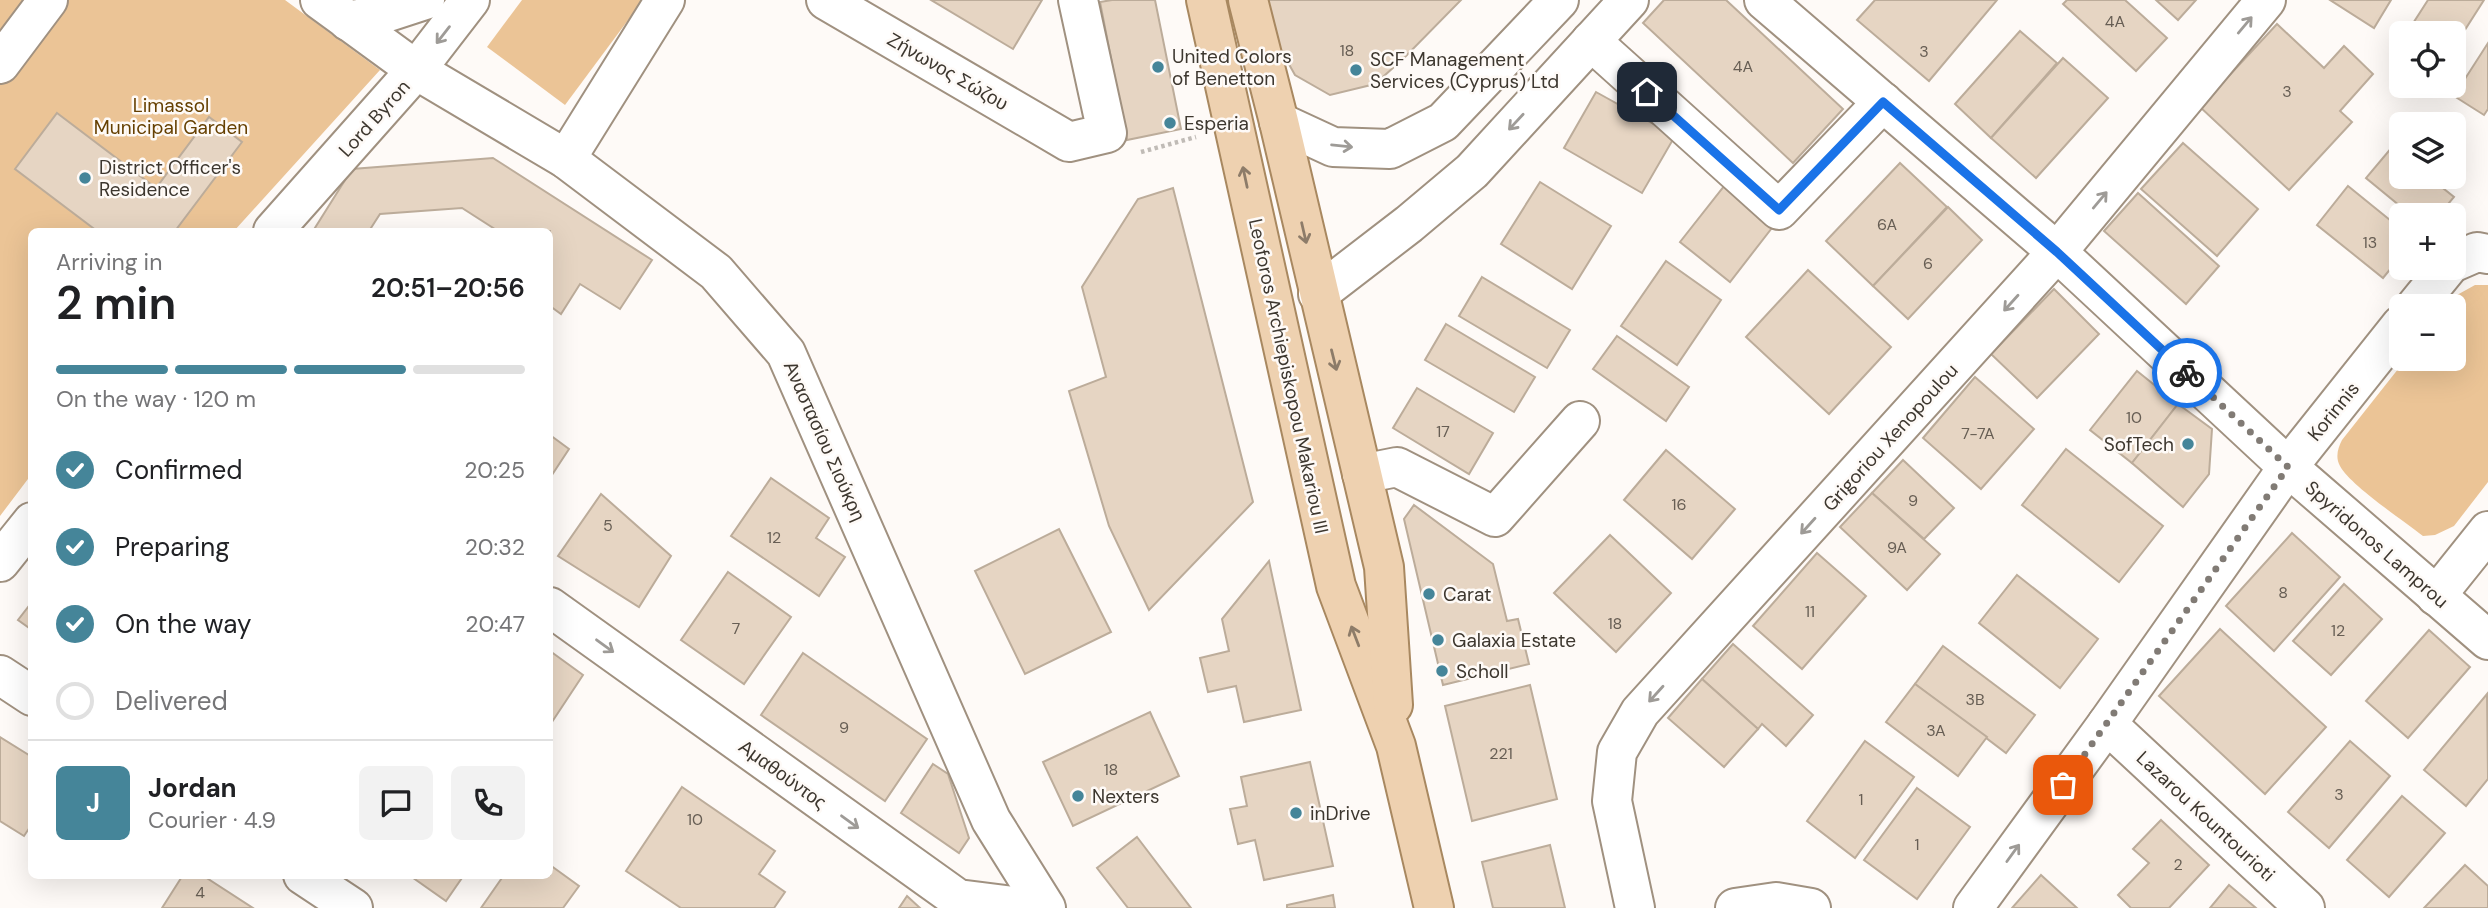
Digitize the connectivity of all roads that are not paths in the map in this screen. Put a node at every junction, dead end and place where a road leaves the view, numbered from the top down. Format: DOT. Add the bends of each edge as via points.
graph roads {
  1 [pos="48,0"];
  2 [pos="425,0"];
  3 [pos="470,0"];
  4 [pos="664,0"];
  5 [pos="826,0"];
  6 [pos="1078,0"];
  7 [pos="1206,0"];
  8 [pos="1248,0"];
  9 [pos="1559,0"];
  10 [pos="1629,0"];
  11 [pos="1764,0"];
  12 [pos="2266,0"];
  13 [pos="334,10"];
  14 [pos="1591,41"];
  15 [pos="0,64"];
  16 [pos="416,70"];
  17 [pos="1883,102"];
  18 [pos="1279,122"];
  19 [pos="566,159"];
  20 [pos="276,228"];
  21 [pos="2057,252"];
  22 [pos="2444,280"];
  23 [pos="1318,294"];
  24 [pos="2429,294"];
  25 [pos="2389,340"];
  26 [pos="1580,421"];
  27 [pos="2288,467"];
  28 [pos="1362,474"];
  29 [pos="28,527"];
  30 [pos="2488,531"];
  31 [pos="0,562"];
  32 [pos="2436,596"];
  33 [pos="553,609"];
  34 [pos="2488,640"];
  35 [pos="0,675"];
  36 [pos="28,693"];
  37 [pos="2107,724"];
  38 [pos="1396,746"];
  39 [pos="309,879"];
  40 [pos="353,908"];
  41 [pos="1028,908"];
  42 [pos="1046,908"];
  43 [pos="1434,908"];
  44 [pos="1635,908"];
  45 [pos="1735,908"];
  46 [pos="1811,908"];
  47 [pos="1973,908"];
  48 [pos="2305,908"];
  1 -- 15 [label="street"];
  2 -- 13 [label="street" via="379,15"];
  3 -- 16 [label="street, Lord Byron, one-way"];
  4 -- 19 [label="street"];
  5 -- 6 [label="street, Ζήνωνος Σώζου" via="1069,142 1107,133"];
  38 -- 7 [label="main road, Leoforos Archiepiskopou Makariou III, one-way" via="1336,586"];
  8 -- 18 [label="main road, Leoforos Archiepiskopou Makariou III"];
  18 -- 9 [label="street, one-way" via="1333,147 1390,149 1443,121"];
  10 -- 14 [label="street"];
  11 -- 17 [label="street, Spyridonos Lamprou"];
  21 -- 12 [label="street, Grigoriou Xenopoulou, one-way"];
  13 -- 16 [label="street, Αναστασίου Σιούκρη"];
  14 -- 17 [label="street" via="1779,210"];
  14 -- 23 [label="street, one-way" via="1472,170"];
  16 -- 19 [label="street, Αναστασίου Σιούκρη"];
  16 -- 20 [label="street, Lord Byron"];
  17 -- 21 [label="street, Spyridonos Lamprou"];
  18 -- 23 [label="main road, Leoforos Archiepiskopou Makariou III, one-way"];
  19 -- 42 [label="street, Αναστασίου Σιούκρη" via="716,272 786,353 991,820"];
  21 -- 27 [label="street, Spyridonos Lamprou"];
  21 -- 44 [label="street, Grigoriou Xenopoulou, one-way" via="1640,712 1617,752 1612,801"];
  22 -- 24 [label="street"];
  23 -- 28 [label="main road, Leoforos Archiepiskopou Makariou III, one-way"];
  25 -- 27 [label="street, Korinnis"];
  26 -- 28 [label="street" via="1496,517 1397,467"];
  27 -- 32 [label="street, Spyridonos Lamprou"];
  27 -- 37 [label="street, Korinnis"];
  28 -- 38 [label="main road, Leoforos Archiepiskopou Makariou III" via="1384,566"];
  29 -- 31 [label="street"];
  30 -- 32 [label="street"];
  32 -- 34 [label="street, Spyridonos Lamprou"];
  33 -- 41 [label="street, Αμαθούντος, one-way" via="958,900"];
  35 -- 36 [label="street"];
  47 -- 37 [label="street, Korinnis, one-way"];
  37 -- 48 [label="street, Lazarou Kountourioti"];
  38 -- 43 [label="main road, Leoforos Archiepiskopou Makariou III"];
  39 -- 40 [label="street"];
  45 -- 46 [label="street" via="1776,902"];
}
